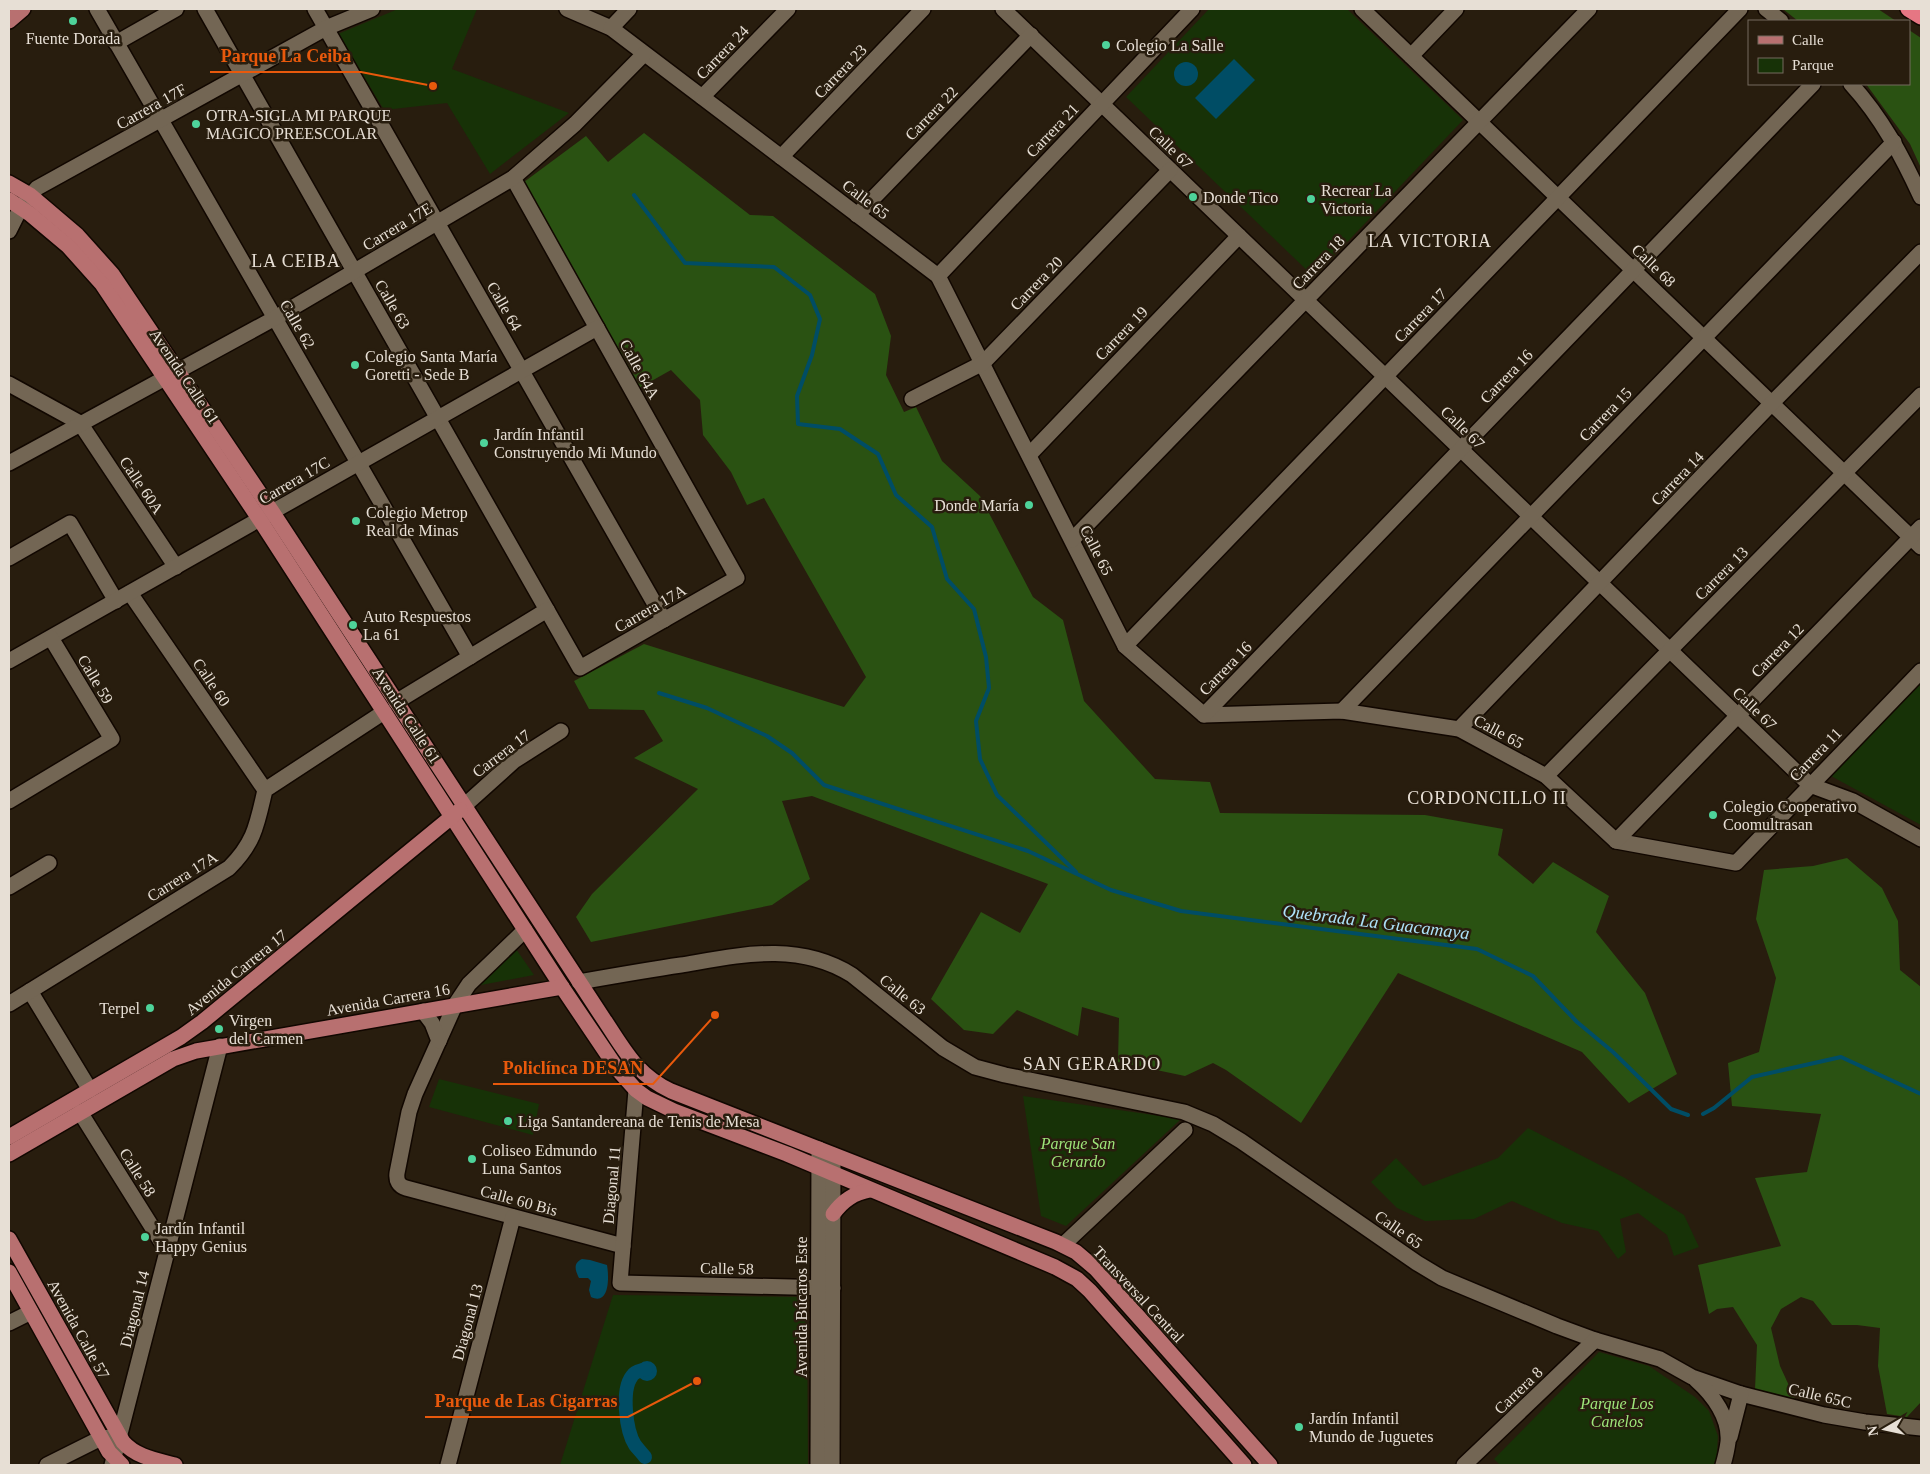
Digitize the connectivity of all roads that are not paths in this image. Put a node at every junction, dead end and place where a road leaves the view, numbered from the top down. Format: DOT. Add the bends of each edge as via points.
graph roads {
  1 [pos="23,9"];
  2 [pos="97,9"];
  3 [pos="176,9"];
  4 [pos="204,9"];
  5 [pos="315,9"];
  6 [pos="372,9"];
  7 [pos="567,9"];
  8 [pos="629,9"];
  9 [pos="788,9"];
  10 [pos="923,9"];
  11 [pos="1003,9"];
  12 [pos="1192,9"];
  13 [pos="1362,9"];
  14 [pos="1456,9"];
  15 [pos="1590,9"];
  16 [pos="1740,9"];
  17 [pos="1766,9"];
  18 [pos="1908,9"];
  19 [pos="1921,17"];
  20 [pos="1780,20"];
  21 [pos="9,21"];
  22 [pos="326,28"];
  23 [pos="611,28"];
  24 [pos="1031,35"];
  25 [pos="116,42"];
  26 [pos="644,54"];
  27 [pos="1411,56"];
  28 [pos="242,75"];
  29 [pos="1812,85"];
  30 [pos="1852,85"];
  31 [pos="702,97"];
  32 [pos="1102,104"];
  33 [pos="161,121"];
  34 [pos="1480,122"];
  35 [pos="1894,142"];
  36 [pos="781,157"];
  37 [pos="1170,170"];
  38 [pos="513,178"];
  39 [pos="9,183"];
  40 [pos="1558,197"];
  41 [pos="1921,197"];
  42 [pos="20,201"];
  43 [pos="858,215"];
  44 [pos="437,223"];
  45 [pos="9,231"];
  46 [pos="1239,236"];
  47 [pos="1921,252"];
  48 [pos="1633,270"];
  49 [pos="354,271"];
  50 [pos="938,276"];
  51 [pos="1306,300"];
  52 [pos="275,318"];
  53 [pos="597,328"];
  54 [pos="1704,338"];
  55 [pos="983,364"];
  56 [pos="522,371"];
  57 [pos="171,374"];
  58 [pos="1385,376"];
  59 [pos="9,384"];
  60 [pos="1921,395"];
  61 [pos="912,399"];
  62 [pos="1772,403"];
  63 [pos="438,418"];
  64 [pos="80,423"];
  65 [pos="1460,449"];
  66 [pos="1029,455"];
  67 [pos="9,463"];
  68 [pos="358,464"];
  69 [pos="1844,473"];
  70 [pos="266,516"];
  71 [pos="1530,516"];
  72 [pos="1918,537"];
  73 [pos="1072,540"];
  74 [pos="9,558"];
  75 [pos="176,567"];
  76 [pos="737,578"];
  77 [pos="1600,583"];
  78 [pos="130,593"];
  79 [pos="116,601"];
  80 [pos="547,610"];
  81 [pos="664,620"];
  82 [pos="51,638"];
  83 [pos="1125,646"];
  84 [pos="1670,650"];
  85 [pos="470,657"];
  86 [pos="9,661"];
  87 [pos="580,668"];
  88 [pos="1921,671"];
  89 [pos="396,702"];
  90 [pos="1342,711"];
  91 [pos="384,712"];
  92 [pos="1204,715"];
  93 [pos="1738,716"];
  94 [pos="1459,729"];
  95 [pos="561,731"];
  96 [pos="1546,776"];
  97 [pos="1810,785"];
  98 [pos="265,790"];
  99 [pos="9,801"];
  100 [pos="464,806"];
  101 [pos="452,818"];
  102 [pos="1921,839"];
  103 [pos="1616,841"];
  104 [pos="49,863"];
  105 [pos="9,887"];
  106 [pos="525,930"];
  107 [pos="579,982"];
  108 [pos="562,987"];
  109 [pos="30,991"];
  110 [pos="9,1004"];
  111 [pos="455,1005"];
  112 [pos="423,1011"];
  113 [pos="202,1022"];
  114 [pos="439,1042"];
  115 [pos="216,1047"];
  116 [pos="90,1090"];
  117 [pos="636,1090"];
  118 [pos="80,1112"];
  119 [pos="1199,1117"];
  120 [pos="1185,1130"];
  121 [pos="9,1137"];
  122 [pos="826,1152"];
  123 [pos="9,1154"];
  124 [pos="826,1170"];
  125 [pos="870,1190"];
  126 [pos="833,1214"];
  127 [pos="513,1217"];
  128 [pos="9,1239"];
  129 [pos="1063,1245"];
  130 [pos="623,1246"];
  131 [pos="167,1251"];
  132 [pos="9,1272"];
  133 [pos="620,1283"];
  134 [pos="826,1288"];
  135 [pos="31,1312"];
  136 [pos="9,1323"];
  137 [pos="1595,1340"];
  138 [pos="1692,1377"];
  139 [pos="1741,1394"];
  140 [pos="1921,1428"];
  141 [pos="120,1437"];
  142 [pos="101,1438"];
  143 [pos="1728,1443"];
  144 [pos="116,1463"];
  145 [pos="47,1465"];
  146 [pos="175,1465"];
  147 [pos="448,1465"];
  148 [pos="818,1465"];
  149 [pos="832,1465"];
  150 [pos="1244,1465"];
  151 [pos="1270,1465"];
  152 [pos="1464,1465"];
  153 [pos="1723,1465"];
  1 -- 21 [label="main road"];
  2 -- 25 [label="street, Calle 62"];
  3 -- 25 [label="street"];
  4 -- 28 [label="street, Calle 63"];
  5 -- 22 [label="street, Calle 64"];
  6 -- 22 [label="street, Carrera 17F"];
  7 -- 23 [label="street, Calle 65"];
  8 -- 23 [label="street"];
  9 -- 31 [label="street, Carrera 24"];
  10 -- 36 [label="street, Carrera 23"];
  11 -- 24 [label="street, Calle 67"];
  12 -- 32 [label="street, Carrera 21"];
  13 -- 27 [label="street, Calle 68"];
  14 -- 27 [label="street"];
  15 -- 34 [label="street, Carrera 18"];
  16 -- 40 [label="street, Carrera 17"];
  17 -- 20 [label="street"];
  18 -- 19 [label="highway"];
  22 -- 28 [label="street, Carrera 17F"];
  22 -- 44 [label="street, Calle 64"];
  23 -- 26 [label="street, Calle 65"];
  24 -- 32 [label="street, Calle 67"];
  24 -- 43 [label="street, Carrera 22"];
  25 -- 33 [label="street, Calle 62"];
  26 -- 31 [label="street, Calle 65"];
  26 -- 38 [label="street, Carrera 17E" via="575,124"];
  27 -- 34 [label="street, Calle 68"];
  28 -- 33 [label="street, Carrera 17F"];
  28 -- 49 [label="street, Calle 63"];
  29 -- 48 [label="street, Carrera 16"];
  30 -- 35 [label="street" via="1872,108"];
  31 -- 36 [label="street, Calle 65"];
  32 -- 37 [label="street, Calle 67"];
  32 -- 50 [label="street, Carrera 21"];
  33 -- 42 [label="street, Carrera 17F" via="37,188"];
  33 -- 52 [label="street, Calle 62"];
  34 -- 40 [label="street, Calle 68"];
  34 -- 51 [label="street, Carrera 18"];
  35 -- 41 [label="street"];
  35 -- 54 [label="street, Carrera 15"];
  36 -- 43 [label="street, Calle 65"];
  37 -- 46 [label="street, Calle 67"];
  37 -- 55 [label="street, Carrera 20"];
  38 -- 44 [label="street, Carrera 17E"];
  38 -- 53 [label="street, Calle 64A"];
  39 -- 42 [label="main road, Avenida Calle 61"];
  40 -- 48 [label="street, Calle 68"];
  40 -- 58 [label="street, Carrera 17"];
  42 -- 45 [label="street, Carrera 17F"];
  42 -- 57 [label="main road, Avenida Calle 61" via="97,276"];
  43 -- 50 [label="street, Calle 65"];
  44 -- 49 [label="street, Carrera 17E"];
  44 -- 56 [label="street, Calle 64"];
  46 -- 51 [label="street, Calle 67"];
  46 -- 66 [label="street, Carrera 19"];
  47 -- 62 [label="street, Carrera 14"];
  48 -- 54 [label="street, Calle 68"];
  48 -- 65 [label="street, Carrera 16"];
  49 -- 52 [label="street, Carrera 17E"];
  49 -- 63 [label="street, Calle 63"];
  50 -- 55 [label="street, Calle 65"];
  51 -- 58 [label="street, Calle 67"];
  51 -- 73 [label="street, Carrera 18"];
  52 -- 57 [label="street, Carrera 17E"];
  52 -- 68 [label="street, Calle 62"];
  53 -- 56 [label="street, Carrera 17C"];
  53 -- 76 [label="street, Calle 64A"];
  54 -- 62 [label="street, Calle 68"];
  54 -- 71 [label="street, Carrera 15"];
  55 -- 61 [label="street, Carrera 20"];
  55 -- 66 [label="street, Calle 65"];
  56 -- 63 [label="street, Carrera 17C"];
  56 -- 81 [label="street, Calle 64"];
  57 -- 64 [label="street, Carrera 17E"];
  57 -- 70 [label="main road, Avenida Calle 61"];
  58 -- 65 [label="street, Calle 67"];
  58 -- 83 [label="street, Carrera 17"];
  59 -- 64 [label="street"];
  60 -- 69 [label="street, Carrera 13"];
  62 -- 69 [label="street, Calle 68"];
  62 -- 77 [label="street, Carrera 14"];
  63 -- 68 [label="street, Carrera 17C"];
  63 -- 80 [label="street, Calle 63"];
  64 -- 67 [label="street, Carrera 17E"];
  64 -- 75 [label="street, Calle 60A"];
  65 -- 71 [label="street, Calle 67"];
  65 -- 92 [label="street, Carrera 16"];
  66 -- 73 [label="street, Calle 65"];
  68 -- 70 [label="street, Carrera 17C"];
  68 -- 85 [label="street, Calle 62"];
  69 -- 72 [label="street, Calle 68"];
  69 -- 84 [label="street, Carrera 13"];
  70 -- 75 [label="street, Carrera 17C"];
  70 -- 89 [label="main road, Avenida Calle 61"];
  70 -- 91 [label="main road, Avenida Calle 61"];
  71 -- 77 [label="street, Calle 67"];
  71 -- 90 [label="street, Carrera 15"];
  72 -- 93 [label="street, Carrera 12"];
  73 -- 83 [label="street, Calle 65"];
  74 -- 79 [label="street" via="70,523"];
  75 -- 78 [label="street, Carrera 17C"];
  76 -- 81 [label="street, Carrera 17A"];
  77 -- 84 [label="street, Calle 67"];
  77 -- 94 [label="street, Carrera 14"];
  78 -- 79 [label="street, Carrera 17C"];
  78 -- 98 [label="street, Calle 60"];
  79 -- 82 [label="street, Carrera 17C"];
  80 -- 85 [label="street"];
  80 -- 87 [label="street, Calle 63"];
  81 -- 87 [label="street, Carrera 17A"];
  82 -- 86 [label="street, Carrera 17C"];
  82 -- 99 [label="street, Calle 59" via="112,739"];
  83 -- 92 [label="street, Calle 65"];
  84 -- 93 [label="street, Calle 67"];
  84 -- 96 [label="street, Carrera 13"];
  85 -- 89 [label="street"];
  88 -- 97 [label="street, Carrera 11"];
  89 -- 100 [label="main road, Avenida Calle 61"];
  90 -- 92 [label="street, Calle 65"];
  90 -- 94 [label="street, Calle 65"];
  91 -- 98 [label="street"];
  91 -- 101 [label="main road, Avenida Calle 61"];
  93 -- 97 [label="street, Calle 67"];
  93 -- 103 [label="street, Carrera 12"];
  94 -- 96 [label="street, Calle 65"];
  95 -- 100 [label="street, Carrera 17" via="514,761"];
  96 -- 103 [label="street, Calle 65"];
  97 -- 102 [label="street, Calle 67" via="1853,801"];
  97 -- 103 [label="street, Carrera 11" via="1736,863"];
  98 -- 109 [label="street, Carrera 17A" via="255,833 248,847 229,868"];
  100 -- 101 [label="main road, Avenida Carrera 17"];
  100 -- 107 [label="main road, Avenida Calle 61"];
  101 -- 106 [label="main road, Avenida Calle 61"];
  101 -- 113 [label="main road, Avenida Carrera 17"];
  104 -- 105 [label="street"];
  106 -- 108 [label="main road, Avenida Calle 61"];
  106 -- 111 [label="street" via="469,984"];
  107 -- 119 [label="street, Calle 63" via="740,955 804,955 838,966 852,975 944,1048 975,1067"];
  107 -- 122 [label="main road, Avenida Calle 61" via="637,1068 652,1082"];
  108 -- 111 [label="main road, Avenida Carrera 16"];
  108 -- 117 [label="main road, Avenida Calle 61" via="606,1054"];
  109 -- 110 [label="street, Carrera 17A"];
  109 -- 116 [label="street"];
  111 -- 112 [label="main road, Avenida Carrera 16"];
  111 -- 114 [label="street"];
  112 -- 114 [label="street"];
  112 -- 115 [label="main road, Avenida Carrera 16"];
  113 -- 115 [label="main road" via="203,1036"];
  113 -- 116 [label="main road, Avenida Carrera 17"];
  114 -- 127 [label="street, Calle 60 Bis" via="409,1112 397,1180 401,1187"];
  115 -- 118 [label="main road" via="173,1059"];
  115 -- 131 [label="street, Diagonal 14"];
  116 -- 121 [label="main road, Avenida Carrera 17"];
  117 -- 124 [label="main road, Avenida Calle 61" via="658,1104"];
  117 -- 130 [label="street, Diagonal 11"];
  118 -- 123 [label="main road"];
  118 -- 131 [label="street, Calle 58"];
  119 -- 137 [label="street, Calle 65" via="1241,1141 1442,1278"];
  120 -- 129 [label="street"];
  122 -- 124 [label="street, Avenida Búcaros Este"];
  122 -- 129 [label="main road, Transversal Central"];
  124 -- 125 [label="main road, Transversal Central"];
  124 -- 126 [label="street, Avenida Búcaros Este"];
  124 -- 134 [label="street, Avenida Búcaros Este"];
  125 -- 126 [label="main road" via="851,1196"];
  125 -- 150 [label="main road, Transversal Central" via="1077,1279"];
  126 -- 134 [label="street, Avenida Búcaros Este"];
  127 -- 130 [label="street, Calle 60 Bis"];
  127 -- 147 [label="street, Diagonal 13"];
  128 -- 141 [label="main road, Avenida Calle 57"];
  129 -- 151 [label="main road, Transversal Central" via="1096,1269"];
  130 -- 133 [label="street, Diagonal 11"];
  131 -- 141 [label="street, Diagonal 14"];
  132 -- 135 [label="main road, Avenida Calle 57"];
  133 -- 134 [label="street, Calle 58"];
  134 -- 148 [label="street, Avenida Búcaros Este"];
  134 -- 149 [label="street, Avenida Búcaros Este"];
  135 -- 136 [label="street"];
  135 -- 142 [label="main road, Avenida Calle 57"];
  137 -- 138 [label="street, Calle 65C" via="1660,1359"];
  137 -- 152 [label="street, Carrera 8"];
  138 -- 139 [label="street, Calle 65C"];
  138 -- 143 [label="street" via="1718,1405"];
  139 -- 140 [label="street, Calle 65C" via="1824,1415"];
  139 -- 143 [label="street"];
  141 -- 142 [label="street"];
  141 -- 144 [label="street, Diagonal 14"];
  141 -- 146 [label="main road, Avenida Calle 57" via="134,1452"];
  142 -- 144 [label="main road, Avenida Calle 57"];
  142 -- 145 [label="street"];
  143 -- 153 [label="street"];
}
